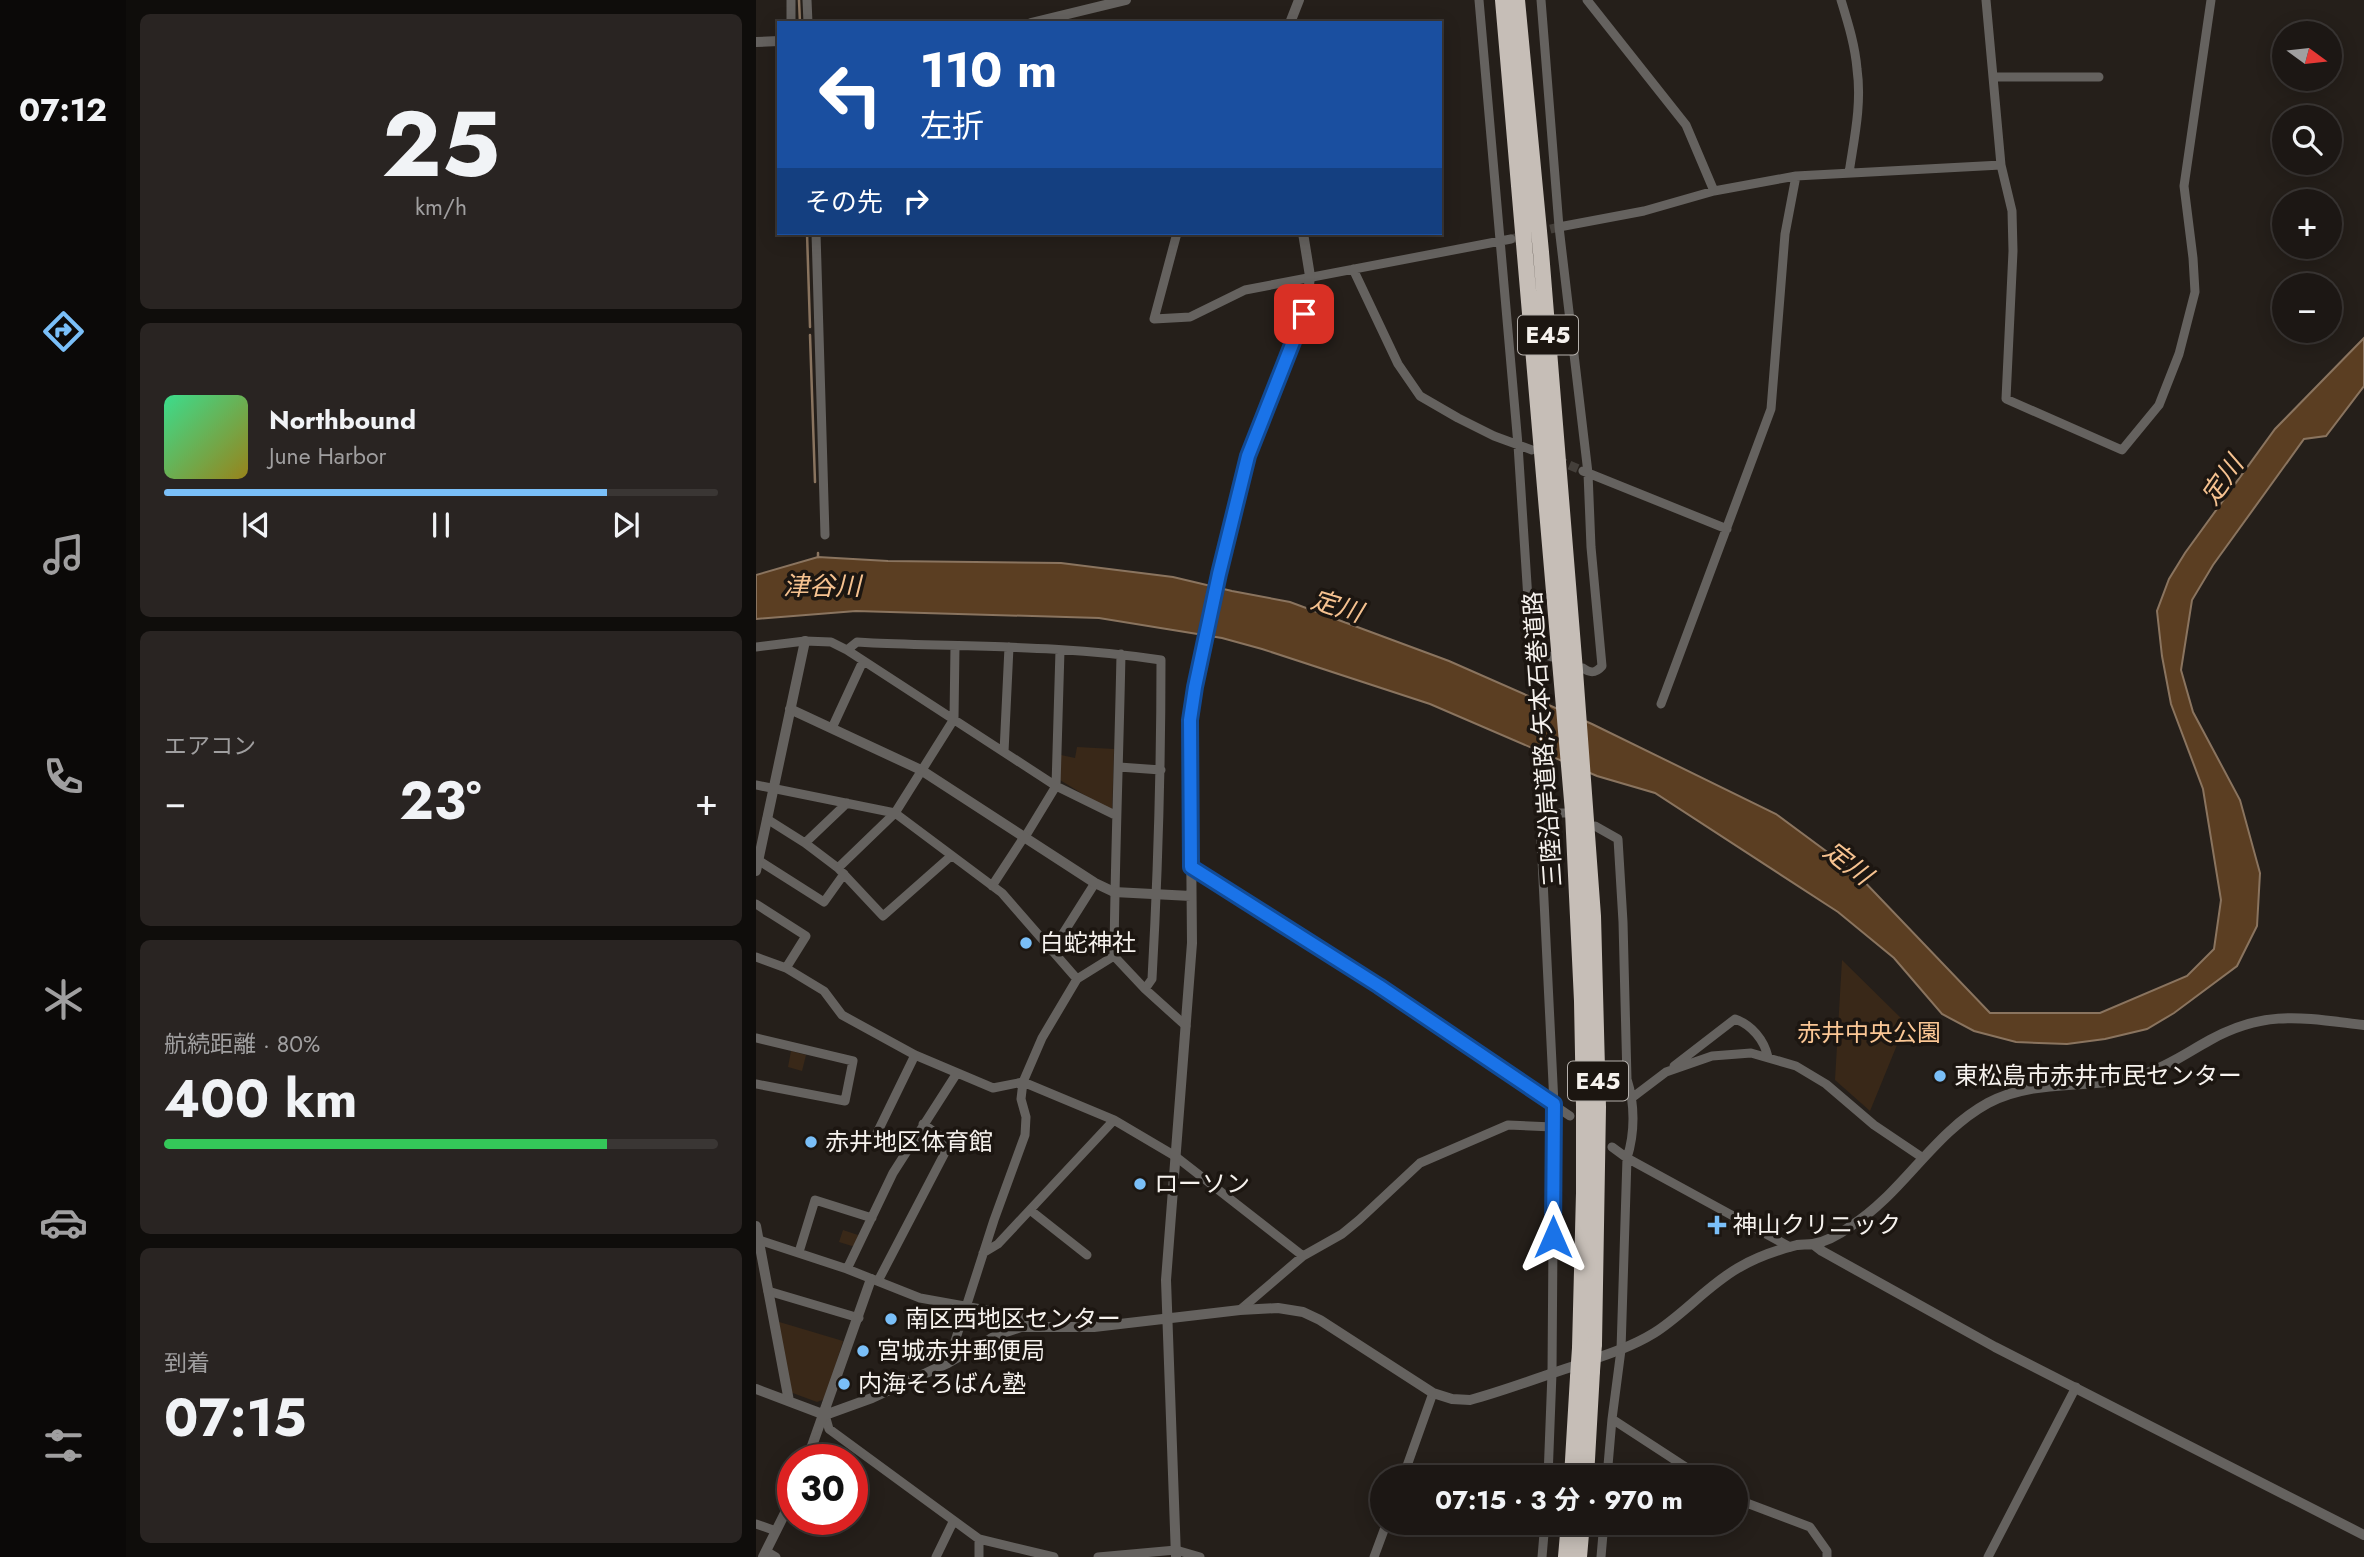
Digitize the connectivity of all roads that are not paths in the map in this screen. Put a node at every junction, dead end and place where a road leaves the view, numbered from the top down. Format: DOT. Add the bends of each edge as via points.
graph roads {
  1 [pos="791,0"];
  2 [pos="807,0"];
  3 [pos="1126,0"];
  4 [pos="1299,0"];
  5 [pos="1479,0"];
  6 [pos="1503,0"];
  7 [pos="1517,0"];
  8 [pos="1541,0"];
  9 [pos="1587,0"];
  10 [pos="1841,0"];
  11 [pos="1986,0"];
  12 [pos="2211,0"];
  13 [pos="1107,2"];
  14 [pos="1053,20"];
  15 [pos="792,21"];
  16 [pos="808,21"];
  17 [pos="1291,21"];
  18 [pos="777,41"];
  19 [pos="756,42"];
  20 [pos="1993,76"];
  21 [pos="2099,77"];
  22 [pos="2001,165"];
  23 [pos="1849,173"];
  24 [pos="1796,176"];
  25 [pos="1714,191"];
  26 [pos="1559,228"];
  27 [pos="816,235"];
  28 [pos="1176,235"];
  29 [pos="1303,235"];
  30 [pos="1511,239"];
  31 [pos="1499,241"];
  32 [pos="1353,269"];
  33 [pos="1310,276"];
  34 [pos="1518,445"];
  35 [pos="1532,450"];
  36 [pos="1585,471"];
  37 [pos="1727,529"];
  38 [pos="825,535"];
  39 [pos="804,641"];
  40 [pos="955,646"];
  41 [pos="756,647"];
  42 [pos="1009,647"];
  43 [pos="846,650"];
  44 [pos="1060,650"];
  45 [pos="1121,654"];
  46 [pos="863,661"];
  47 [pos="1568,666"];
  48 [pos="1661,704"];
  49 [pos="790,709"];
  50 [pos="954,719"];
  51 [pos="832,728"];
  52 [pos="1004,752"];
  53 [pos="1119,767"];
  54 [pos="921,770"];
  55 [pos="1161,770"];
  56 [pos="756,785"];
  57 [pos="1056,786"];
  58 [pos="775,788"];
  59 [pos="847,803"];
  60 [pos="894,813"];
  61 [pos="1115,816"];
  62 [pos="1581,817"];
  63 [pos="767,819"];
  64 [pos="1025,837"];
  65 [pos="805,843"];
  66 [pos="951,856"];
  67 [pos="757,866"];
  68 [pos="1191,867"];
  69 [pos="841,871"];
  70 [pos="1095,883"];
  71 [pos="992,886"];
  72 [pos="1114,892"];
  73 [pos="1156,894"];
  74 [pos="1191,896"];
  75 [pos="756,904"];
  76 [pos="1052,951"];
  77 [pos="756,957"];
  78 [pos="1114,957"];
  79 [pos="786,968"];
  80 [pos="1077,979"];
  81 [pos="1145,989"];
  82 [pos="2364,1025"];
  83 [pos="1186,1026"];
  84 [pos="756,1038"];
  85 [pos="915,1055"];
  86 [pos="1768,1057"];
  87 [pos="1666,1072"];
  88 [pos="957,1073"];
  89 [pos="1023,1082"];
  90 [pos="756,1084"];
  91 [pos="1633,1097"];
  92 [pos="1554,1104"];
  93 [pos="1570,1116"];
  94 [pos="1114,1120"];
  95 [pos="923,1124"];
  96 [pos="1553,1127"];
  97 [pos="877,1132"];
  98 [pos="1612,1147"];
  99 [pos="1175,1156"];
  100 [pos="1627,1158"];
  101 [pos="1923,1158"];
  102 [pos="1030,1210"];
  103 [pos="872,1218"];
  104 [pos="756,1226"];
  105 [pos="759,1240"];
  106 [pos="1813,1244"];
  107 [pos="1790,1247"];
  108 [pos="799,1252"];
  109 [pos="984,1253"];
  110 [pos="1087,1255"];
  111 [pos="1303,1256"];
  112 [pos="847,1269"];
  113 [pos="874,1280"];
  114 [pos="768,1292"];
  115 [pos="966,1307"];
  116 [pos="1240,1310"];
  117 [pos="859,1318"];
  118 [pos="1167,1318"];
  119 [pos="1029,1326"];
  120 [pos="1621,1350"];
  121 [pos="948,1363"];
  122 [pos="1552,1373"];
  123 [pos="1585,1374"];
  124 [pos="2076,1387"];
  125 [pos="756,1389"];
  126 [pos="1433,1393"];
  127 [pos="789,1401"];
  128 [pos="825,1415"];
  129 [pos="1612,1419"];
  130 [pos="813,1444"];
  131 [pos="1407,1465"];
  132 [pos="1548,1465"];
  133 [pos="1574,1465"];
  134 [pos="1586,1465"];
  135 [pos="1608,1465"];
  136 [pos="1683,1465"];
  137 [pos="1748,1503"];
  138 [pos="953,1522"];
  139 [pos="756,1524"];
  140 [pos="776,1531"];
  141 [pos="1382,1535"];
  142 [pos="1544,1535"];
  143 [pos="1568,1535"];
  144 [pos="1581,1535"];
  145 [pos="1603,1535"];
  146 [pos="2364,1535"];
  147 [pos="979,1539"];
  148 [pos="1176,1554"];
  149 [pos="768,1555"];
  150 [pos="936,1557"];
  151 [pos="979,1557"];
  152 [pos="1054,1557"];
  153 [pos="1098,1557"];
  154 [pos="1200,1557"];
  155 [pos="1374,1557"];
  156 [pos="1542,1557"];
  157 [pos="1566,1557"];
  158 [pos="1580,1557"];
  159 [pos="1601,1557"];
  160 [pos="1827,1557"];
  161 [pos="1988,1557"];
  1 -- 15 [label="street"];
  2 -- 16 [label="street"];
  3 -- 13 [label="street"];
  4 -- 17 [label="street"];
  5 -- 31 [label="street"];
  6 -- 47 [label="highway, 三陸沿岸道路;矢本石巻道路 / E45"];
  7 -- 47 [label="highway, 三陸沿岸道路;矢本石巻道路 / E45" via="1541,252"];
  8 -- 26 [label="street"];
  9 -- 25 [label="street" via="1686,125"];
  10 -- 23 [label="street" via="1858,72"];
  11 -- 20 [label="street"];
  12 -- 22 [label="street" via="2184,186 2195,292 2179,354 2159,405 2122,450 2006,399 2013,224"];
  13 -- 14 [label="street"];
  18 -- 19 [label="street"];
  20 -- 21 [label="street"];
  20 -- 22 [label="street"];
  22 -- 23 [label="street"];
  23 -- 24 [label="street"];
  24 -- 25 [label="street"];
  24 -- 37 [label="street" via="1785,234 1771,409"];
  25 -- 26 [label="street"];
  26 -- 36 [label="street"];
  27 -- 38 [label="street"];
  28 -- 33 [label="street" via="1154,319 1190,317 1245,290"];
  29 -- 33 [label="street"];
  30 -- 31 [label="street"];
  31 -- 32 [label="street"];
  31 -- 34 [label="street"];
  32 -- 33 [label="street"];
  32 -- 34 [label="street" via="1398,364 1420,396"];
  33 -- 68 [label="street" via="1304,314 1248,456 1205,642 1190,720"];
  34 -- 35 [label="street"];
  34 -- 47 [label="street" via="1531,646"];
  36 -- 37 [label="street"];
  36 -- 47 [label="street" via="1602,666 1589,672"];
  37 -- 48 [label="street"];
  39 -- 41 [label="street"];
  39 -- 43 [label="street" via="831,642"];
  39 -- 49 [label="street"];
  40 -- 42 [label="street"];
  40 -- 43 [label="street" via="857,642"];
  40 -- 50 [label="street"];
  42 -- 44 [label="street"];
  42 -- 52 [label="street"];
  43 -- 46 [label="street"];
  44 -- 45 [label="street"];
  44 -- 57 [label="street"];
  45 -- 53 [label="street"];
  45 -- 55 [label="street" via="1161,660"];
  46 -- 50 [label="street"];
  46 -- 51 [label="street"];
  47 -- 62 [label="highway, 三陸沿岸道路;矢本石巻道路 / E45"];
  49 -- 51 [label="street"];
  49 -- 58 [label="street"];
  50 -- 52 [label="street"];
  50 -- 54 [label="street"];
  51 -- 54 [label="street"];
  52 -- 57 [label="street"];
  53 -- 55 [label="street"];
  53 -- 61 [label="street"];
  54 -- 60 [label="street"];
  54 -- 64 [label="street"];
  55 -- 73 [label="street"];
  56 -- 58 [label="street"];
  57 -- 61 [label="street"];
  57 -- 64 [label="street"];
  58 -- 59 [label="street"];
  58 -- 63 [label="street"];
  59 -- 60 [label="street"];
  59 -- 65 [label="street"];
  60 -- 66 [label="street"];
  60 -- 69 [label="street"];
  61 -- 72 [label="street"];
  62 -- 91 [label="street" via="1618,839 1627,1079"];
  62 -- 92 [label="street" via="1548,813 1541,839"];
  62 -- 123 [label="highway, 三陸沿岸道路;矢本石巻道路 / E45, bridge"];
  63 -- 65 [label="street"];
  63 -- 67 [label="street"];
  64 -- 70 [label="street"];
  64 -- 71 [label="street"];
  65 -- 69 [label="street"];
  66 -- 69 [label="street" via="883,916"];
  66 -- 71 [label="street"];
  67 -- 69 [label="street" via="824,902"];
  68 -- 74 [label="street"];
  68 -- 92 [label="street"];
  70 -- 72 [label="street"];
  70 -- 76 [label="street"];
  71 -- 76 [label="street"];
  72 -- 73 [label="street"];
  72 -- 78 [label="street"];
  73 -- 74 [label="street"];
  73 -- 81 [label="street" via="1152,979"];
  74 -- 83 [label="street"];
  75 -- 79 [label="street" via="806,936"];
  76 -- 80 [label="street"];
  77 -- 79 [label="street"];
  78 -- 80 [label="street"];
  78 -- 81 [label="street"];
  79 -- 85 [label="street" via="824,991 842,1015"];
  80 -- 89 [label="street" via="1042,1038"];
  81 -- 83 [label="street"];
  82 -- 101 [label="street" via="2298,1017 2263,1019 2211,1039 2145,1074 2010,1094 1970,1114"];
  83 -- 99 [label="street"];
  84 -- 90 [label="street" via="853,1061 845,1101"];
  85 -- 88 [label="street"];
  85 -- 97 [label="street"];
  86 -- 87 [label="street" via="1751,1053 1712,1056"];
  86 -- 87 [label="street" via="1766,1047 1747,1023 1735,1019"];
  86 -- 101 [label="street" via="1796,1066 1826,1084"];
  87 -- 91 [label="street"];
  88 -- 89 [label="street" via="993,1088"];
  88 -- 95 [label="street"];
  89 -- 94 [label="street"];
  89 -- 109 [label="street" via="1025,1135"];
  91 -- 100 [label="street"];
  92 -- 93 [label="street"];
  92 -- 96 [label="street"];
  94 -- 99 [label="street"];
  94 -- 102 [label="street"];
  95 -- 103 [label="street"];
  95 -- 113 [label="street" via="950,1143"];
  96 -- 111 [label="street" via="1508,1125 1430,1158 1342,1234"];
  96 -- 122 [label="street"];
  98 -- 100 [label="street"];
  99 -- 111 [label="street"];
  99 -- 118 [label="street"];
  100 -- 107 [label="street"];
  100 -- 120 [label="street"];
  101 -- 106 [label="street" via="1851,1227"];
  102 -- 109 [label="street"];
  102 -- 110 [label="street"];
  103 -- 108 [label="street" via="815,1200"];
  103 -- 112 [label="street"];
  104 -- 105 [label="street"];
  105 -- 108 [label="street"];
  105 -- 114 [label="street"];
  106 -- 107 [label="street"];
  106 -- 124 [label="street" via="1995,1347"];
  107 -- 120 [label="street" via="1738,1268 1667,1324"];
  108 -- 112 [label="street"];
  109 -- 115 [label="street"];
  111 -- 116 [label="street"];
  112 -- 113 [label="street"];
  113 -- 115 [label="street" via="920,1298"];
  113 -- 117 [label="street"];
  114 -- 117 [label="street"];
  114 -- 127 [label="street"];
  115 -- 119 [label="street" via="1021,1316"];
  115 -- 121 [label="street"];
  116 -- 118 [label="street"];
  116 -- 126 [label="street" via="1278,1308 1311,1316"];
  117 -- 128 [label="street"];
  118 -- 119 [label="street" via="1094,1327"];
  118 -- 148 [label="street"];
  119 -- 121 [label="street" via="997,1335"];
  120 -- 122 [label="street"];
  120 -- 129 [label="street"];
  121 -- 128 [label="street"];
  122 -- 126 [label="street" via="1470,1400"];
  122 -- 132 [label="street"];
  123 -- 133 [label="highway, 三陸沿岸道路;矢本石巻道路 / E45"];
  123 -- 134 [label="highway, 三陸沿岸道路;矢本石巻道路 / E45"];
  124 -- 146 [label="street"];
  124 -- 161 [label="street"];
  125 -- 127 [label="street"];
  126 -- 131 [label="street"];
  127 -- 128 [label="street"];
  128 -- 130 [label="street"];
  128 -- 138 [label="street" via="829,1429"];
  129 -- 135 [label="street"];
  129 -- 136 [label="street"];
  137 -- 160 [label="street" via="1811,1527"];
  138 -- 147 [label="street"];
  138 -- 150 [label="street"];
  139 -- 140 [label="street"];
  140 -- 149 [label="street"];
  141 -- 155 [label="street"];
  142 -- 156 [label="street"];
  143 -- 157 [label="highway"];
  144 -- 158 [label="highway"];
  145 -- 159 [label="street"];
  147 -- 151 [label="street"];
  147 -- 152 [label="street"];
  148 -- 153 [label="street"];
  148 -- 154 [label="street"];
}
